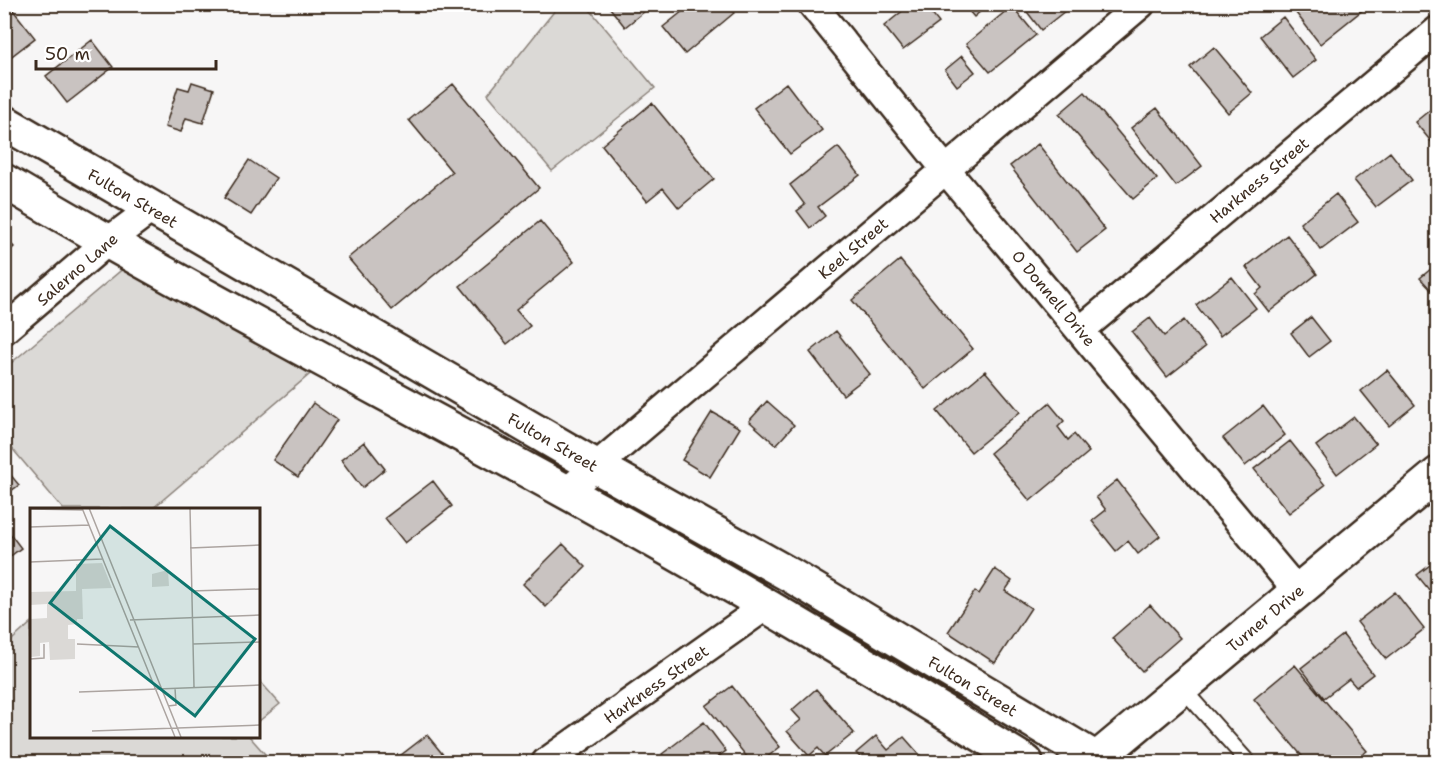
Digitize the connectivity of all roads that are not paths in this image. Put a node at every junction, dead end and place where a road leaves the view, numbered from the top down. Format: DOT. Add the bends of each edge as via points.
graph roads {
  1 [pos="1141,4"];
  2 [pos="819,7"];
  3 [pos="1437,30"];
  4 [pos="4,122"];
  5 [pos="945,169"];
  6 [pos="4,181"];
  7 [pos="151,209"];
  8 [pos="106,242"];
  9 [pos="4,330"];
  10 [pos="1081,330"];
  11 [pos="596,467"];
  12 [pos="1437,474"];
  13 [pos="566,492"];
  14 [pos="1297,591"];
  15 [pos="766,606"];
  16 [pos="1182,688"];
  17 [pos="546,762"];
  18 [pos="1026,762"];
  19 [pos="1097,762"];
  20 [pos="1248,762"];
  1 -- 5 [label="street, Keel Street"];
  2 -- 5 [label="street, O Donnell Drive"];
  3 -- 10 [label="street, Harkness Street"];
  4 -- 7 [label="street, Fulton Street"];
  5 -- 10 [label="street, O Donnell Drive"];
  5 -- 11 [label="street, Keel Street"];
  6 -- 8 [label="street"];
  7 -- 8 [label="street, Salerno Lane"];
  7 -- 11 [label="street, Fulton Street"];
  8 -- 9 [label="street, Salerno Lane"];
  8 -- 13 [label="street"];
  10 -- 14 [label="street, O Donnell Drive"];
  11 -- 13 [label="street, Keel Street"];
  11 -- 19 [label="street, Fulton Street" via="790,575"];
  12 -- 14 [label="street, Turner Drive"];
  13 -- 15 [label="street"];
  14 -- 16 [label="street, Turner Drive"];
  15 -- 17 [label="street, Harkness Street"];
  15 -- 18 [label="street"];
  16 -- 19 [label="street, Turner Drive"];
  16 -- 20 [label="lane"];
}
